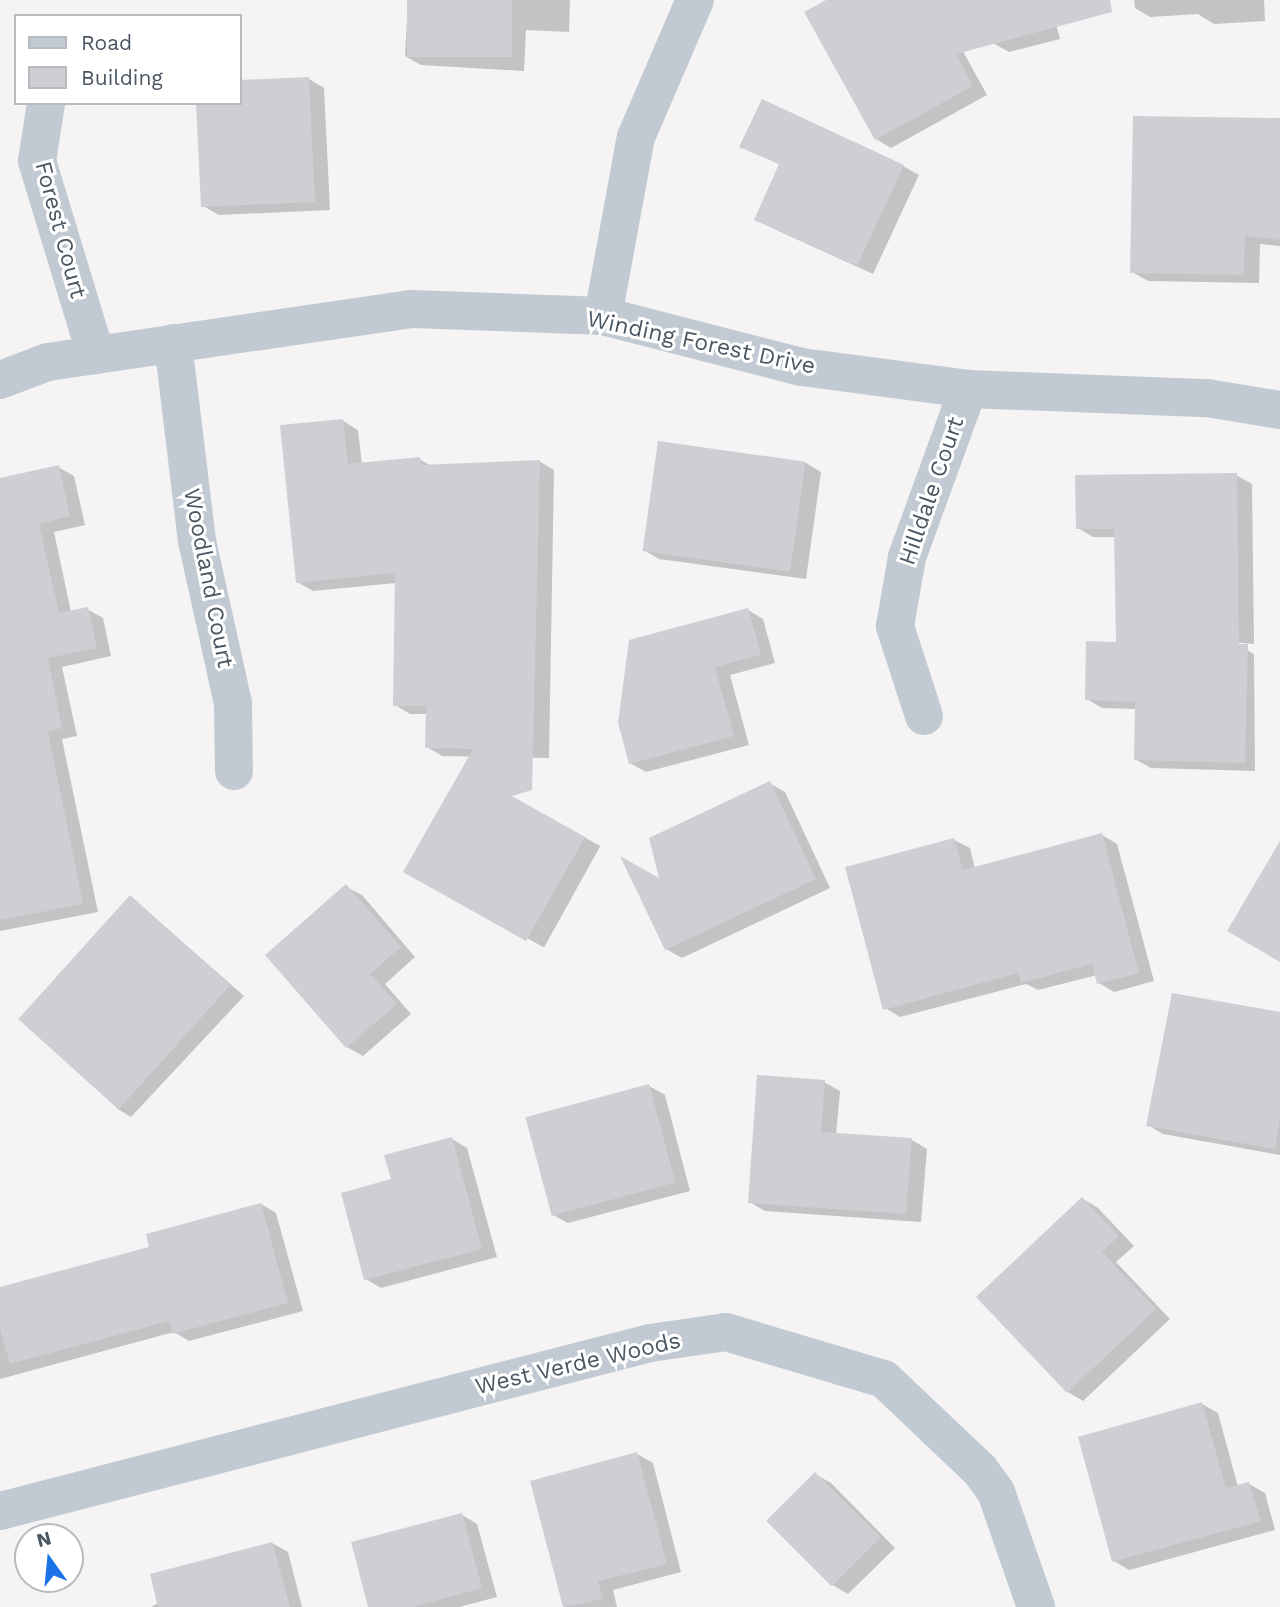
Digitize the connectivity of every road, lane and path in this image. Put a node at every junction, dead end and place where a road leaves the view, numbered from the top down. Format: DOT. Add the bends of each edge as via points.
graph roads {
  1 [pos="695,0"];
  2 [pos="46,105"];
  3 [pos="603,316"];
  4 [pos="173,343"];
  5 [pos="96,355"];
  6 [pos="0,380"];
  7 [pos="968,389"];
  8 [pos="1280,411"];
  9 [pos="924,716"];
  10 [pos="233,771"];
  11 [pos="0,1511"];
  12 [pos="1035,1607"];
  1 -- 3 [label="street" via="636,136"];
  2 -- 5 [label="street, Forest Court" via="37,161"];
  3 -- 4 [label="street, Winding Forest Drive" via="412,309"];
  3 -- 7 [label="street, Winding Forest Drive" via="802,367"];
  4 -- 5 [label="street, Winding Forest Drive"];
  4 -- 10 [label="street, Woodland Court" via="197,541 233,703"];
  5 -- 6 [label="street, Winding Forest Drive" via="48,362"];
  7 -- 8 [label="street, Winding Forest Drive" via="1208,398"];
  7 -- 9 [label="street, Hilldale Court" via="907,557 895,626"];
  11 -- 12 [label="street, West Verde Woods" via="650,1343 726,1332 884,1379 980,1470 996,1492"];
}
